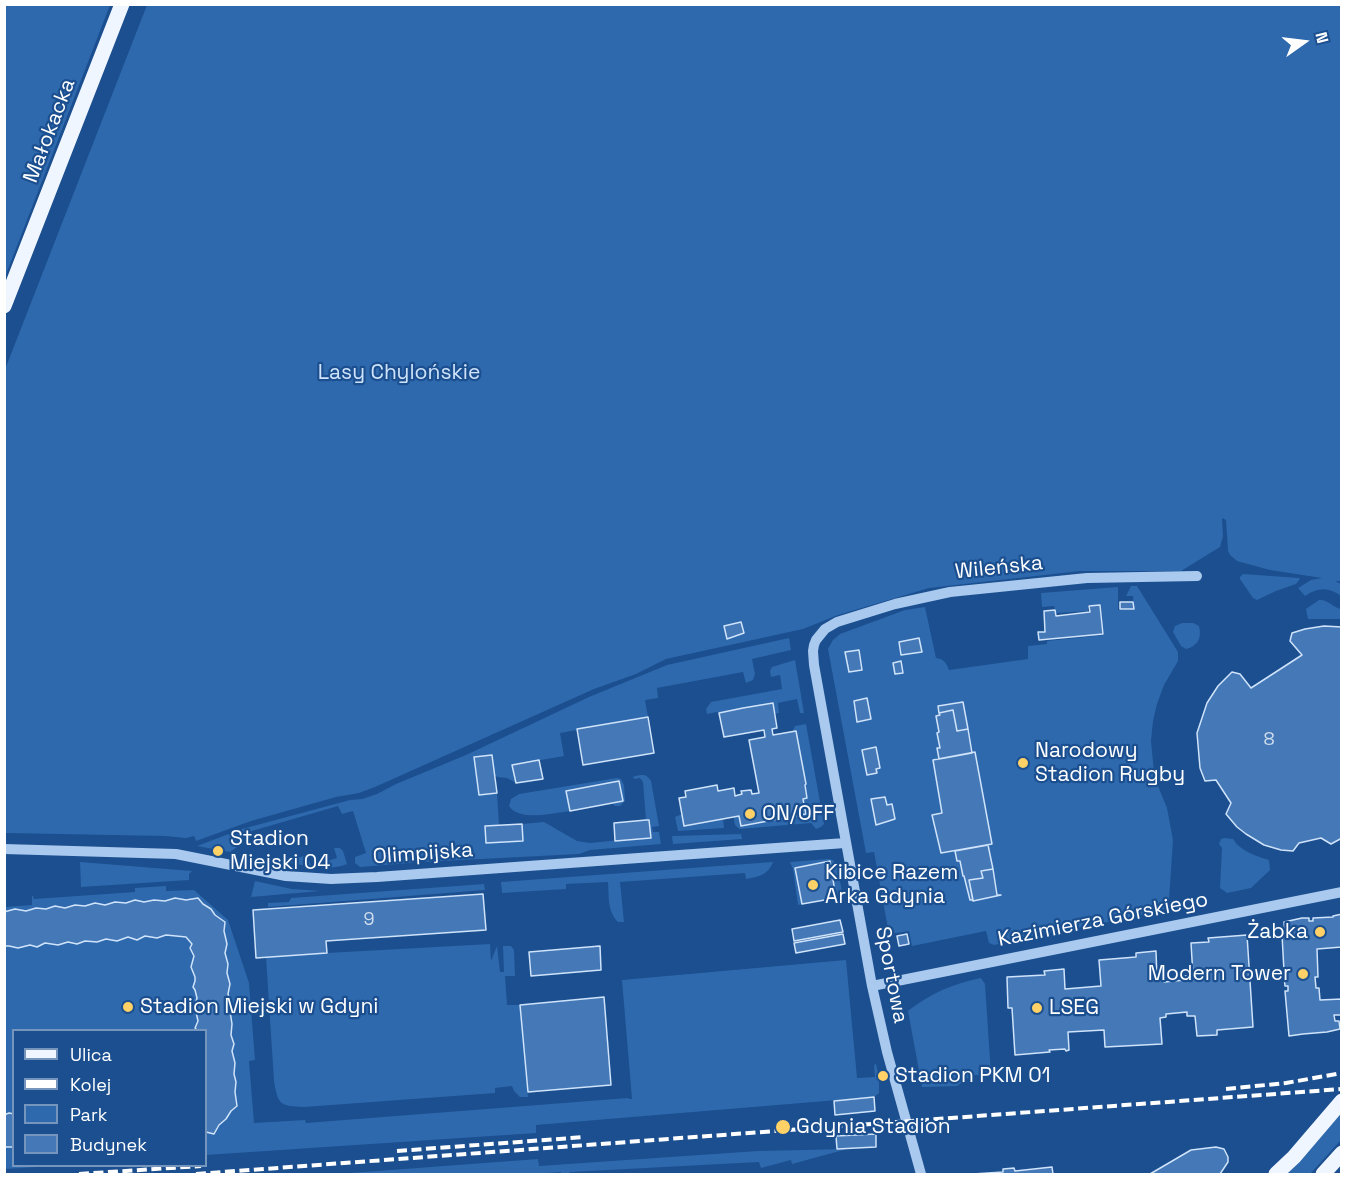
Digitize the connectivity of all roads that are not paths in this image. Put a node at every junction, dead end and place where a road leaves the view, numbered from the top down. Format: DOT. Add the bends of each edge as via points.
graph roads {
  1 [pos="122,4"];
  2 [pos="4,306"];
  3 [pos="1197,576"];
  4 [pos="816,640"];
  5 [pos="845,843"];
  6 [pos="4,849"];
  7 [pos="1341,892"];
  8 [pos="872,986"];
  9 [pos="1341,1101"];
  10 [pos="1341,1154"];
  11 [pos="921,1174"];
  12 [pos="1276,1174"];
  13 [pos="1323,1174"];
  1 -- 2 [label="main road, Małokacka"];
  3 -- 4 [label="street, Wileńska" via="1087,578 950,592 837,622"];
  4 -- 5 [label="street, Sportowa" via="813,657"];
  5 -- 6 [label="street, Olimpijska" via="331,879 286,876 176,854"];
  5 -- 8 [label="street, Sportowa"];
  7 -- 8 [label="street, Kazimierza Górskiego"];
  8 -- 11 [label="street, Sportowa"];
  9 -- 12 [label="main road"];
  10 -- 13 [label="main road"];
}
